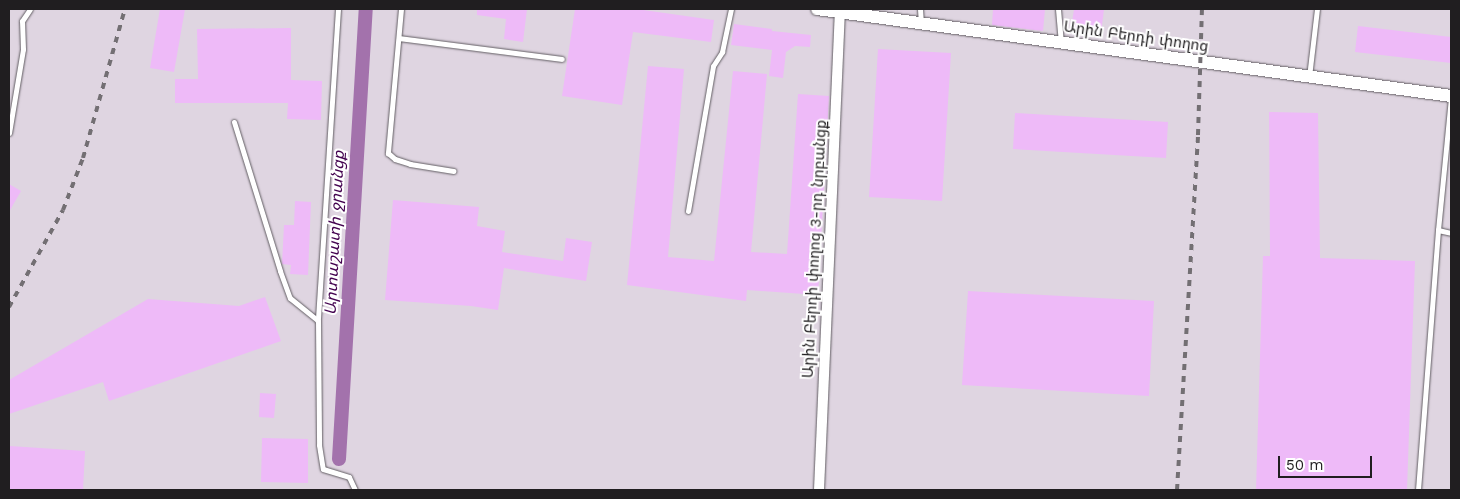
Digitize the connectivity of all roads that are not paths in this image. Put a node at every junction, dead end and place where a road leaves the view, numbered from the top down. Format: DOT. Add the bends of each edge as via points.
graph roads {
  1 [pos="30,9"];
  2 [pos="338,9"];
  3 [pos="401,9"];
  4 [pos="731,9"];
  5 [pos="817,9"];
  6 [pos="920,9"];
  7 [pos="1058,9"];
  8 [pos="1318,9"];
  9 [pos="840,10"];
  10 [pos="921,24"];
  11 [pos="399,38"];
  12 [pos="1061,43"];
  13 [pos="562,59"];
  14 [pos="1309,77"];
  15 [pos="1451,96"];
  16 [pos="234,122"];
  17 [pos="9,133"];
  18 [pos="453,171"];
  19 [pos="688,211"];
  20 [pos="1438,230"];
  21 [pos="1451,233"];
  22 [pos="318,321"];
  23 [pos="355,490"];
  24 [pos="819,490"];
  25 [pos="1418,490"];
  1 -- 17 [label="lane" via="22,21 23,50"];
  2 -- 22 [label="lane"];
  3 -- 11 [label="lane"];
  4 -- 19 [label="lane" via="722,52 713,66"];
  5 -- 9 [label="street, Արին Բերդի փողոց"];
  6 -- 10 [label="lane"];
  7 -- 12 [label="lane"];
  8 -- 14 [label="lane"];
  9 -- 10 [label="street, Արին Բերդի փողոց"];
  9 -- 24 [label="street, Արին Բերդի փողոց 3-րդ նրբանցք"];
  10 -- 12 [label="street, Արին Բերդի փողոց"];
  11 -- 13 [label="lane"];
  11 -- 18 [label="lane" via="388,153 410,164"];
  12 -- 14 [label="street, Արին Բերդի փողոց"];
  14 -- 15 [label="street, Արին Բերդի փողոց"];
  15 -- 20 [label="lane"];
  16 -- 22 [label="lane" via="290,298"];
  20 -- 21 [label="lane"];
  20 -- 25 [label="lane"];
  22 -- 23 [label="lane" via="319,445 323,469 349,477"];
}
